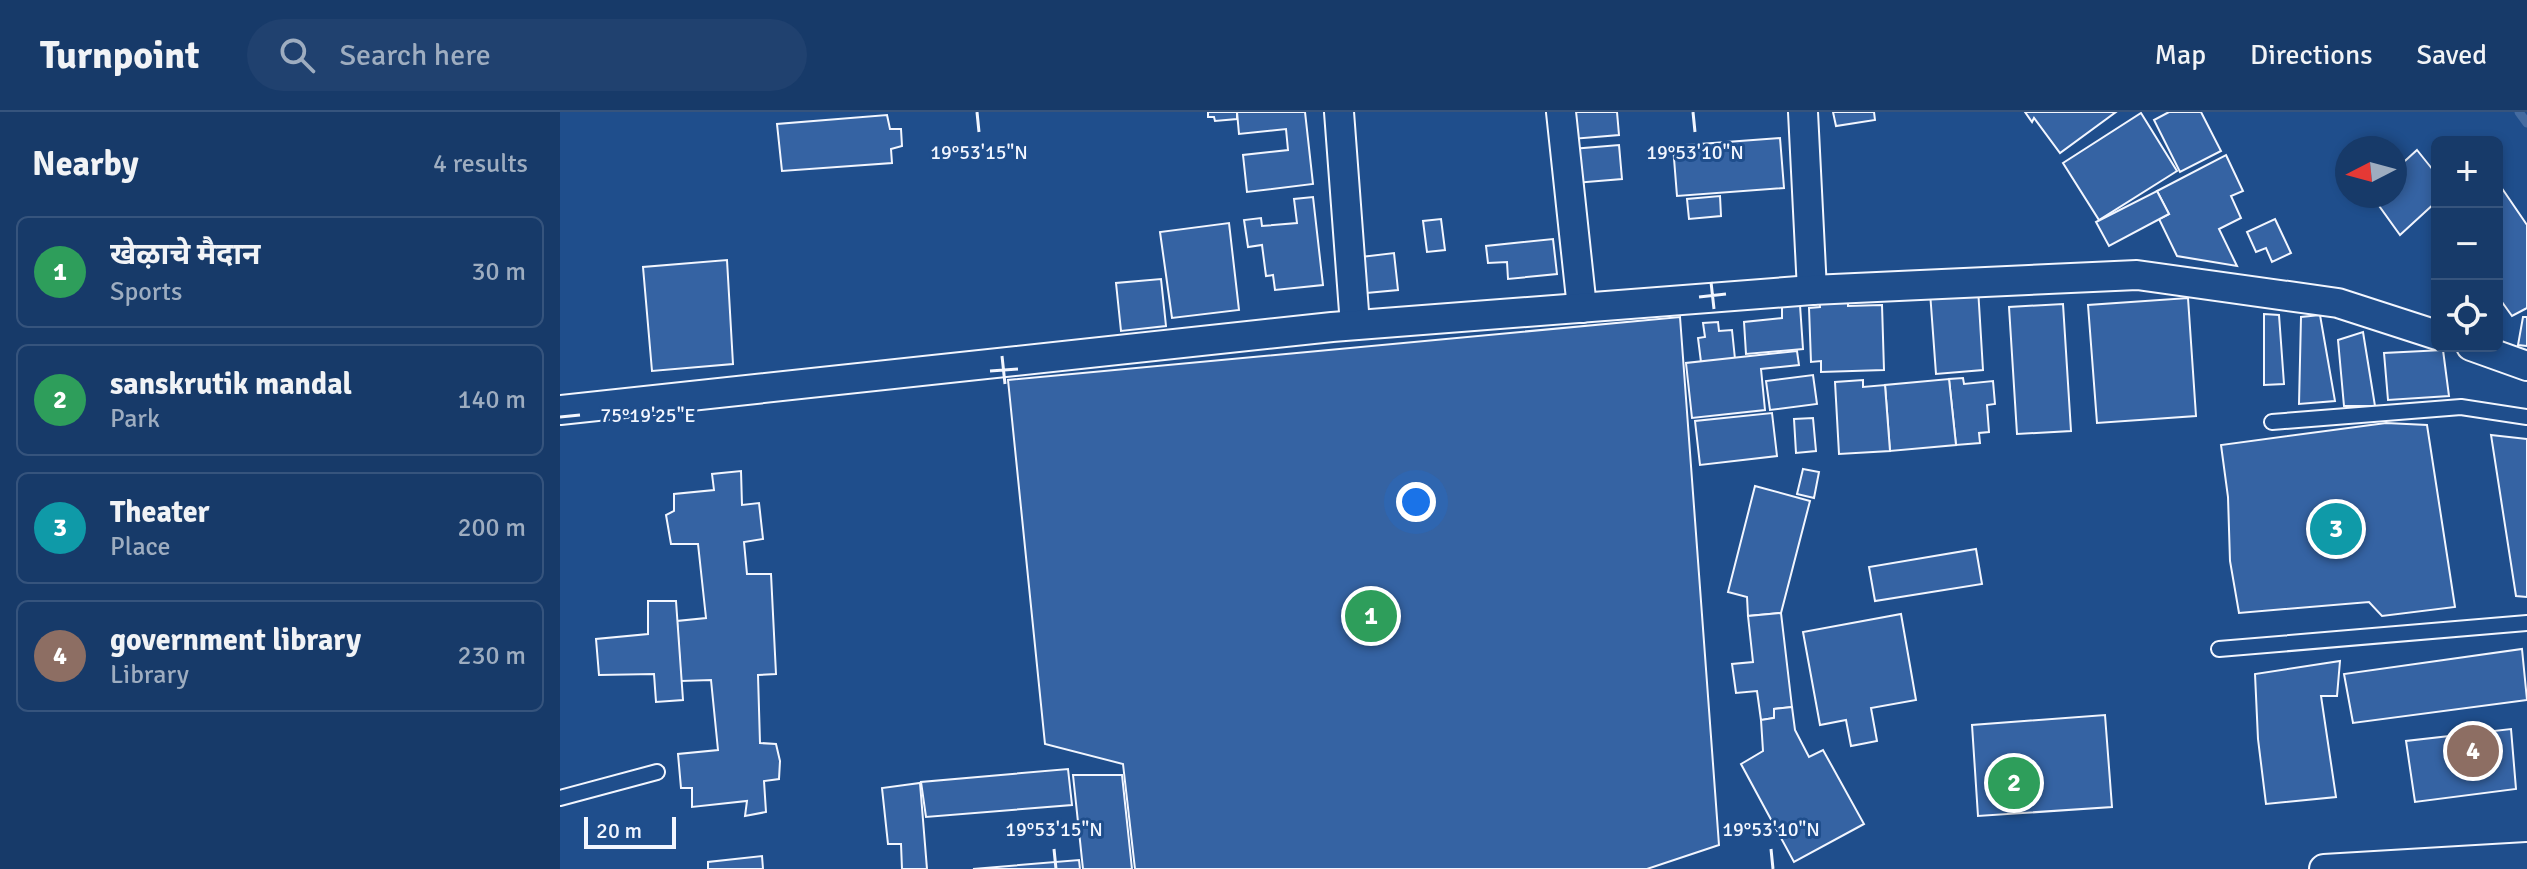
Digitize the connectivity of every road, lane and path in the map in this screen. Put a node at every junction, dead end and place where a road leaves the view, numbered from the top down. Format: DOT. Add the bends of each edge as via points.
graph roads {
  1 [pos="1339,112"];
  2 [pos="1561,112"];
  3 [pos="1803,112"];
  4 [pos="1812,290"];
  5 [pos="1582,308"];
  6 [pos="1355,325"];
  7 [pos="2431,333"];
  8 [pos="2488,352"];
  9 [pos="2527,366"];
  10 [pos="560,410"];
  11 [pos="2527,417"];
  12 [pos="2272,422"];
  13 [pos="2527,623"];
  14 [pos="2219,649"];
  15 [pos="657,772"];
  16 [pos="560,798"];
  17 [pos="2527,857"];
  18 [pos="2324,869"];
  1 -- 6 [label="street"];
  2 -- 5 [label="street"];
  3 -- 4 [label="street"];
  4 -- 5 [label="street"];
  4 -- 7 [label="street" via="2137,275 2338,303"];
  5 -- 6 [label="street"];
  6 -- 10 [label="street"];
  8 -- 9 [label="street"];
  11 -- 12 [label="lane" via="2461,407"];
  13 -- 14 [label="lane"];
  15 -- 16 [label="lane"];
  17 -- 18 [label="street"];
}
